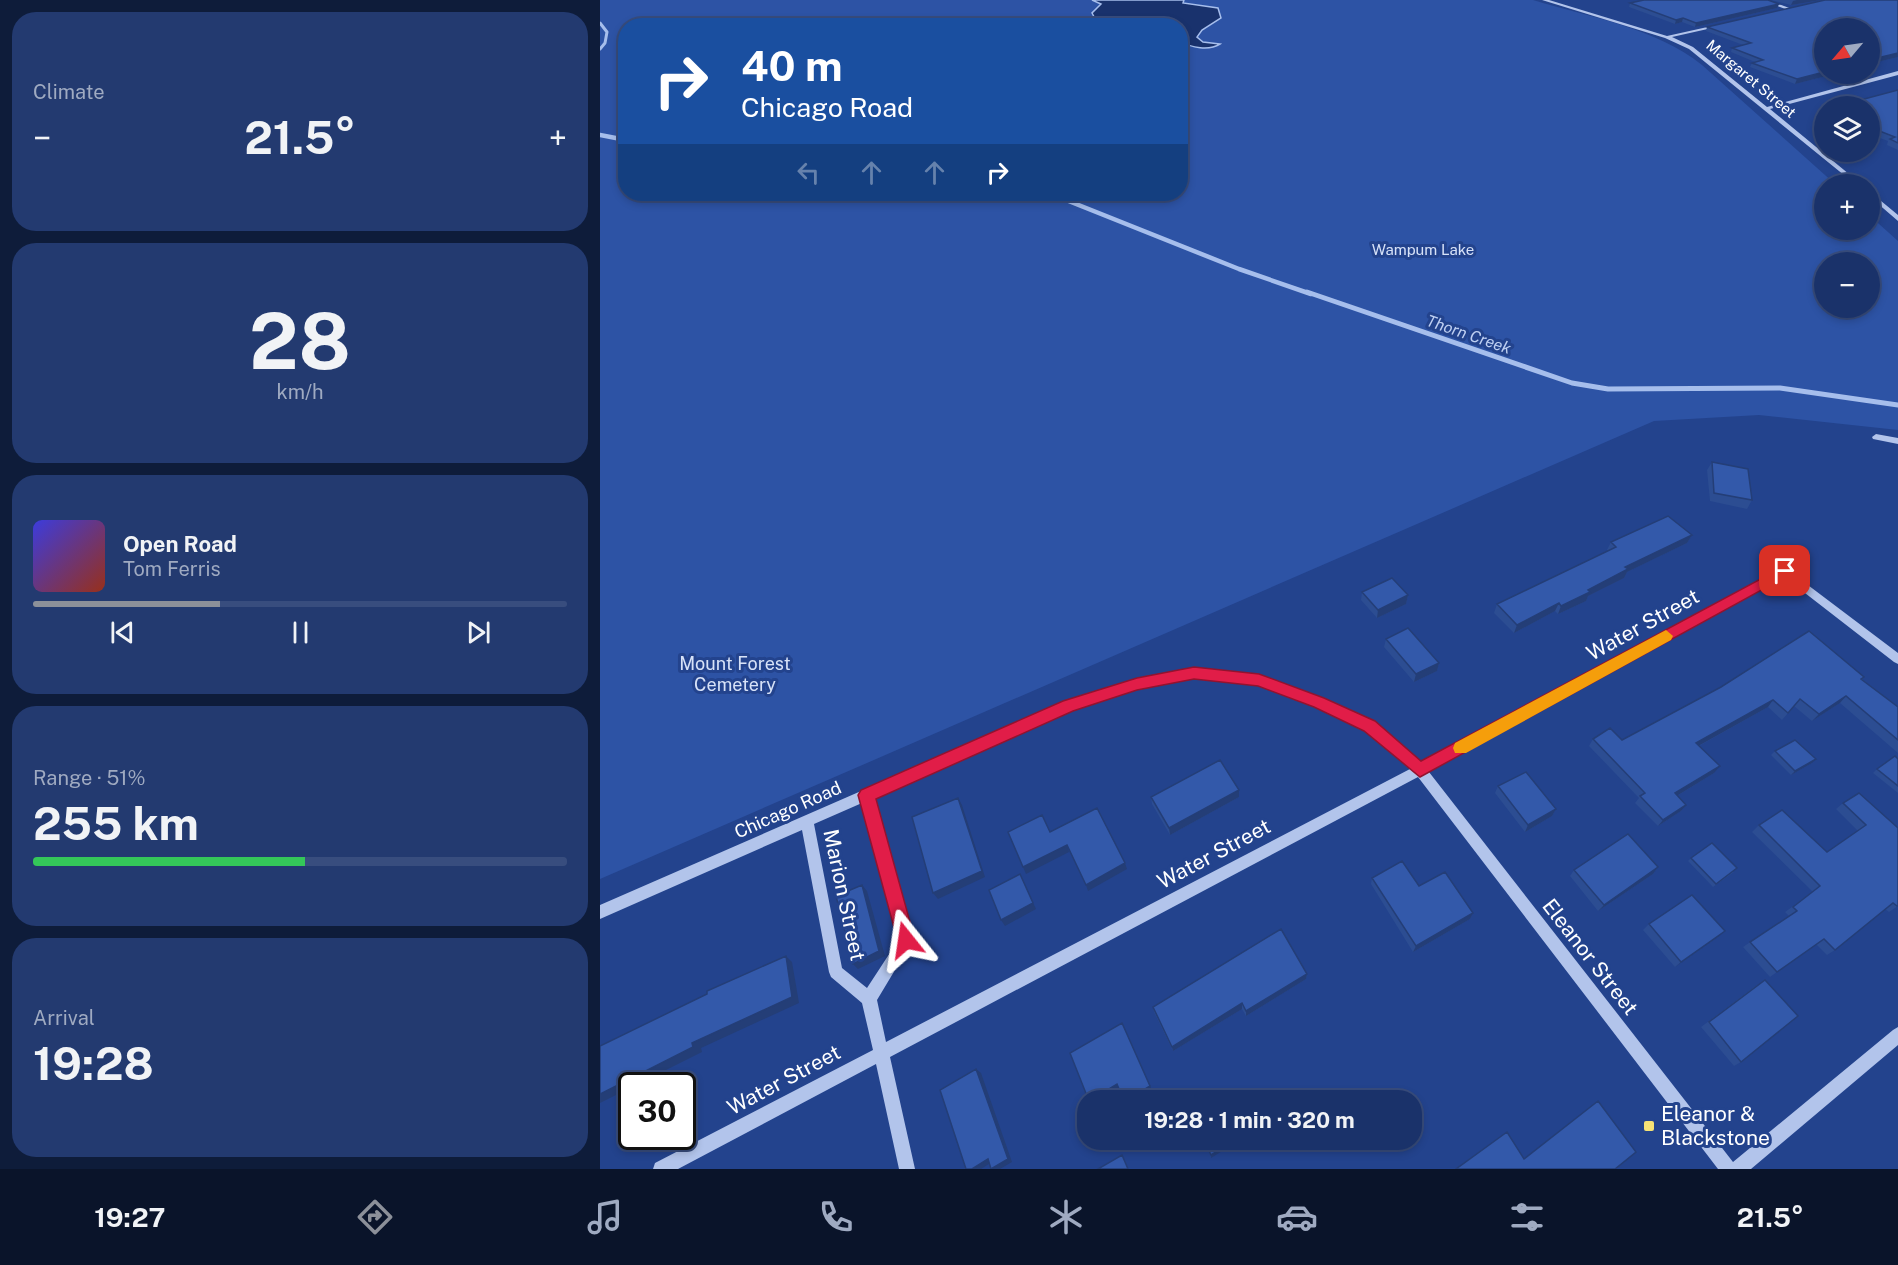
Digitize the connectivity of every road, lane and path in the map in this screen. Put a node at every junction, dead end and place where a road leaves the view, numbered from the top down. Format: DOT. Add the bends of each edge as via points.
graph roads {
  1 [pos="1544,0"];
  2 [pos="1764,0"];
  3 [pos="1800,7"];
  4 [pos="1790,9"];
  5 [pos="1779,11"];
  6 [pos="1723,24"];
  7 [pos="1667,37"];
  8 [pos="1898,72"];
  9 [pos="1765,109"];
  10 [pos="1846,174"];
  11 [pos="1880,203"];
  12 [pos="1898,219"];
  13 [pos="1876,437"];
  14 [pos="1898,441"];
  15 [pos="1898,659"];
  16 [pos="1420,770"];
  17 [pos="866,795"];
  18 [pos="807,821"];
  19 [pos="600,912"];
  20 [pos="869,999"];
  21 [pos="1898,1035"];
  22 [pos="880,1052"];
  23 [pos="661,1169"];
  24 [pos="907,1169"];
  25 [pos="1728,1169"];
  26 [pos="1738,1169"];
  1 -- 7 [label="street, Margaret Street"];
  2 -- 4 [label="street"];
  3 -- 4 [label="street"];
  4 -- 5 [label="street"];
  6 -- 7 [label="street"];
  7 -- 9 [label="street, Margaret Street" via="1691,48"];
  8 -- 9 [label="street"];
  9 -- 10 [label="street, Margaret Street"];
  11 -- 12 [label="street"];
  13 -- 14 [label="street"];
  15 -- 16 [label="street, Water Street" via="1785,571"];
  16 -- 17 [label="street, Chicago Road" via="1370,726 1319,702 1259,680 1194,673 1137,684 1069,706"];
  16 -- 22 [label="street, Water Street"];
  16 -- 25 [label="street, Eleanor Street"];
  17 -- 18 [label="street, Chicago Road"];
  17 -- 20 [label="street, Marion Street" via="906,940"];
  18 -- 19 [label="street, Chicago Road"];
  18 -- 20 [label="street, Marion Street" via="836,972"];
  20 -- 22 [label="street"];
  21 -- 26 [label="street"];
  22 -- 23 [label="street, Water Street"];
  22 -- 24 [label="street"];
}
